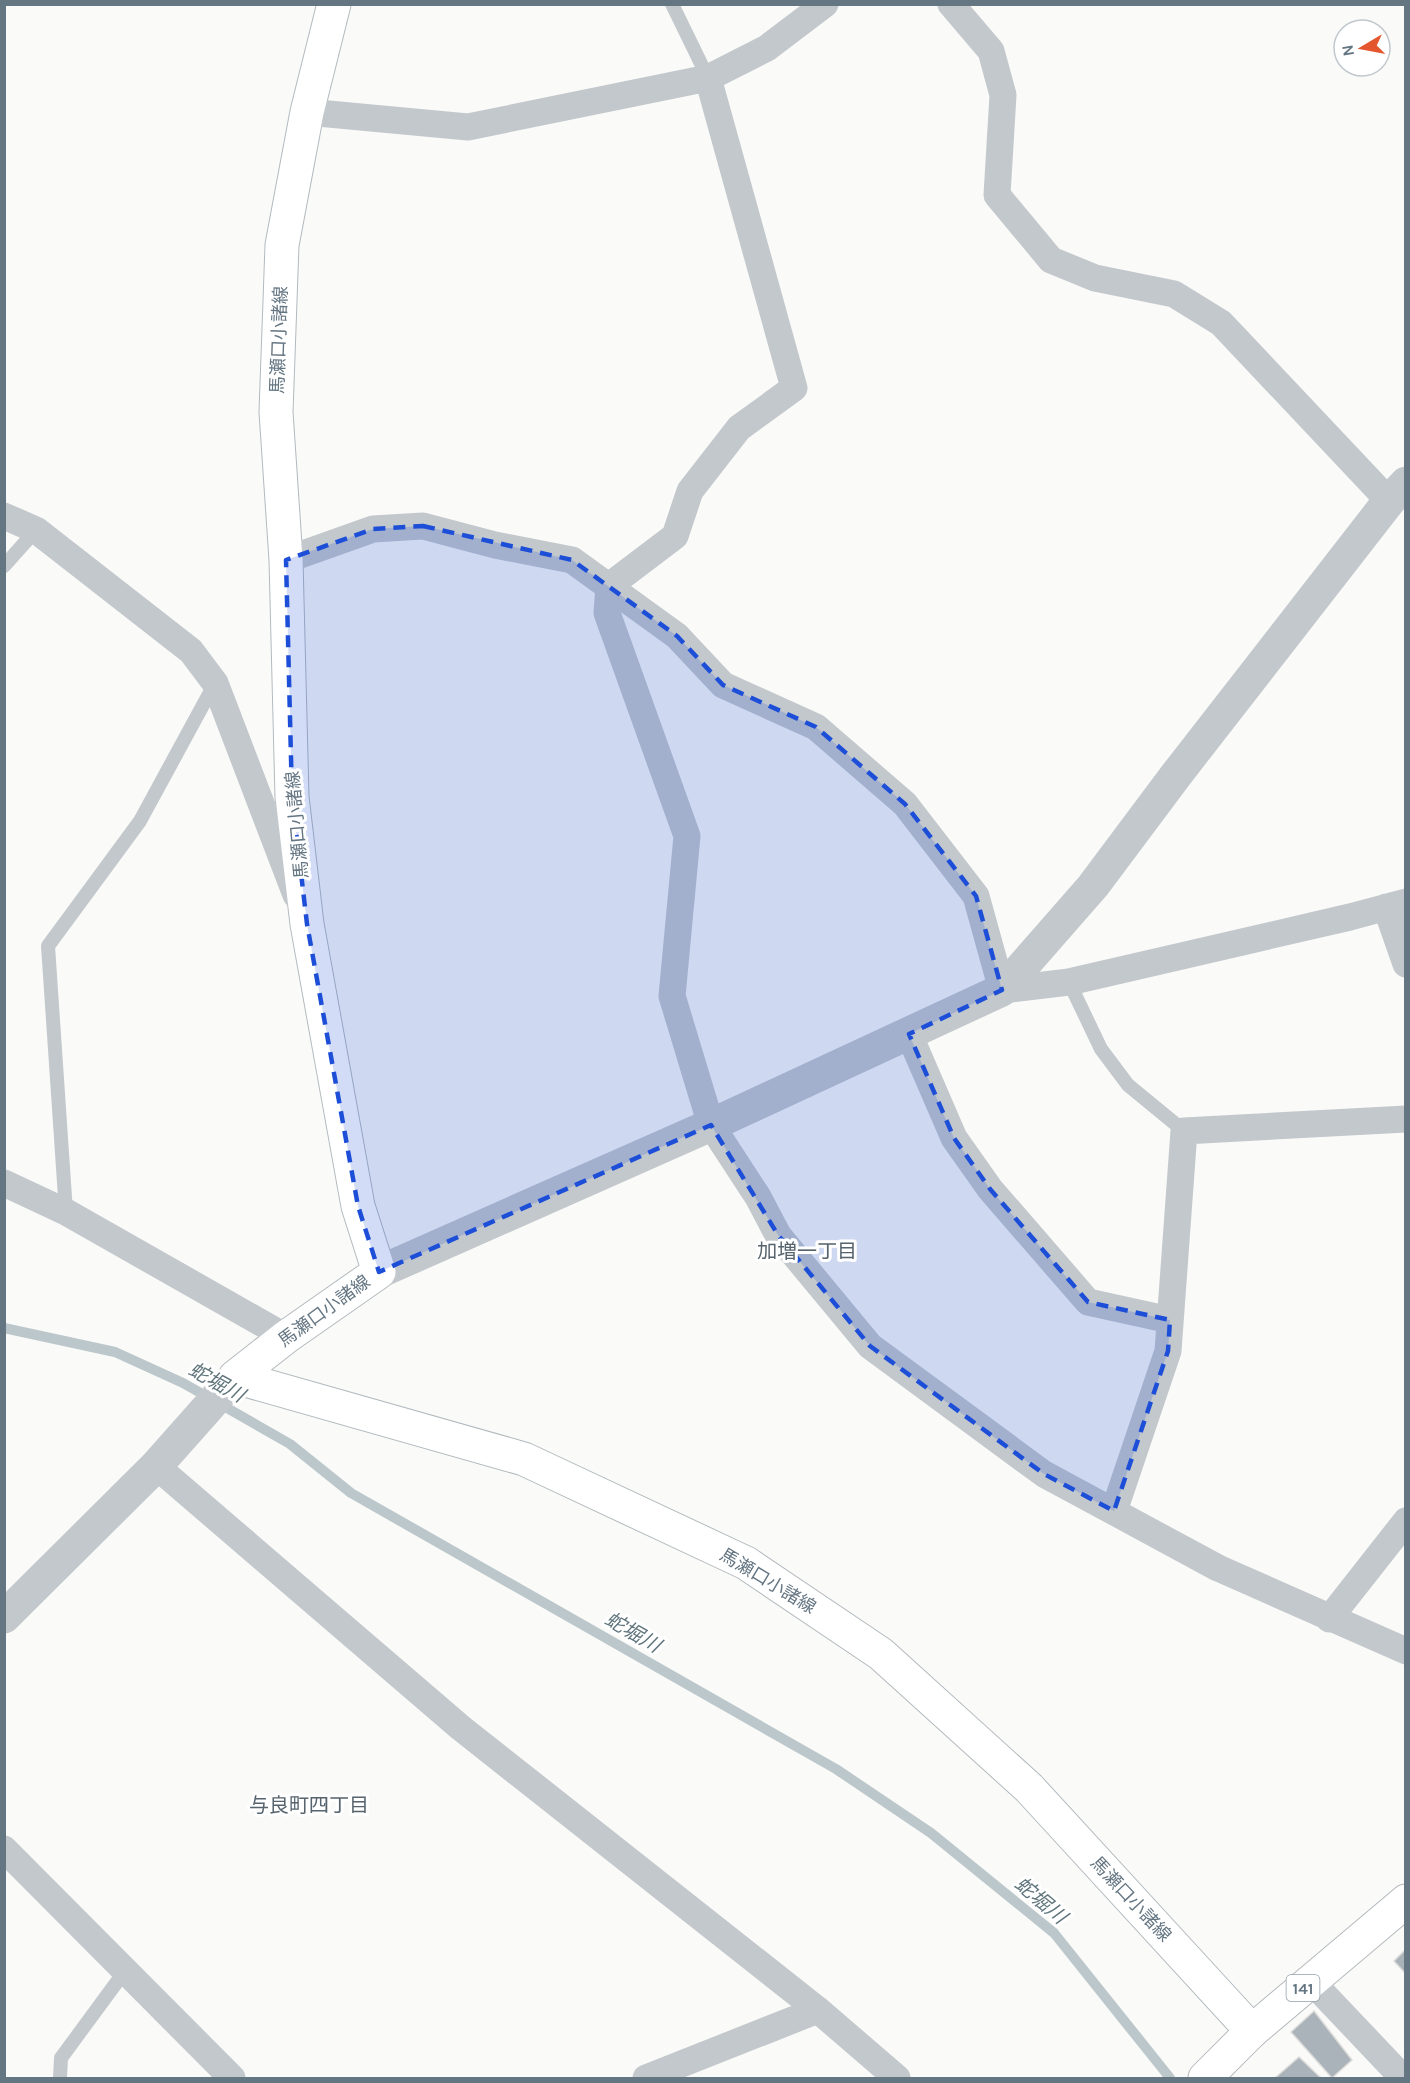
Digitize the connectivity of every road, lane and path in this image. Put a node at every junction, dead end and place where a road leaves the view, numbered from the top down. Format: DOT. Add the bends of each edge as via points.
graph roads {
  1 [pos="334,4"];
  2 [pos="672,4"];
  3 [pos="825,4"];
  4 [pos="951,4"];
  5 [pos="708,78"];
  6 [pos="307,112"];
  7 [pos="1397,492"];
  8 [pos="4,516"];
  9 [pos="36,530"];
  10 [pos="285,560"];
  11 [pos="4,566"];
  12 [pos="609,586"];
  13 [pos="215,683"];
  14 [pos="1396,905"];
  15 [pos="307,924"];
  16 [pos="1406,964"];
  17 [pos="1068,982"];
  18 [pos="1002,990"];
  19 [pos="909,1034"];
  20 [pos="1406,1119"];
  21 [pos="711,1125"];
  22 [pos="1184,1131"];
  23 [pos="4,1183"];
  24 [pos="66,1212"];
  25 [pos="379,1272"];
  26 [pos="1170,1320"];
  27 [pos="285,1337"];
  28 [pos="235,1377"];
  29 [pos="156,1466"];
  30 [pos="1114,1511"];
  31 [pos="1406,1521"];
  32 [pos="4,1617"];
  33 [pos="1329,1619"];
  34 [pos="1406,1652"];
  35 [pos="4,1849"];
  36 [pos="1406,1901"];
  37 [pos="125,1971"];
  38 [pos="1311,1981"];
  39 [pos="818,2010"];
  40 [pos="1252,2031"];
  41 [pos="60,2079"];
  42 [pos="232,2079"];
  43 [pos="646,2079"];
  44 [pos="897,2079"];
  45 [pos="1204,2079"];
  46 [pos="1403,2079"];
  1 -- 6 [label="main road, 馬瀬口小諸線"];
  2 -- 5 [label="lane"];
  3 -- 5 [label="street" via="767,48"];
  4 -- 7 [label="street" via="991,51 1004,95 997,195 1051,260 1095,278 1174,294 1221,323"];
  5 -- 6 [label="street" via="468,127"];
  5 -- 12 [label="street" via="794,388 739,428 690,491 675,536"];
  6 -- 10 [label="main road, 馬瀬口小諸線" via="282,245 276,412"];
  7 -- 18 [label="street" via="1093,886"];
  8 -- 9 [label="street"];
  9 -- 11 [label="lane"];
  9 -- 13 [label="street" via="190,651"];
  10 -- 12 [label="street" via="373,529 423,526 572,560"];
  10 -- 15 [label="main road, 馬瀬口小諸線" via="292,797"];
  12 -- 18 [label="street" via="677,636 723,685 816,727 905,804 976,896"];
  12 -- 21 [label="street" via="607,613 687,836 672,996"];
  13 -- 15 [label="street"];
  13 -- 24 [label="lane" via="140,821 48,946"];
  14 -- 16 [label="street"];
  14 -- 17 [label="street"];
  15 -- 25 [label="main road, 馬瀬口小諸線" via="358,1206"];
  17 -- 18 [label="street"];
  17 -- 22 [label="lane" via="1101,1049 1128,1085"];
  18 -- 19 [label="street"];
  19 -- 21 [label="street"];
  19 -- 26 [label="street" via="954,1138 990,1189 1088,1302"];
  20 -- 22 [label="street"];
  21 -- 25 [label="street"];
  21 -- 30 [label="street" via="778,1235 870,1346 1044,1474"];
  22 -- 26 [label="street"];
  23 -- 24 [label="street"];
  24 -- 27 [label="street"];
  25 -- 27 [label="main road, 馬瀬口小諸線"];
  26 -- 30 [label="street" via="1168,1351"];
  27 -- 28 [label="main road, 馬瀬口小諸線"];
  28 -- 29 [label="street"];
  28 -- 40 [label="main road, 馬瀬口小諸線" via="524,1459 746,1563 881,1654 1029,1788"];
  29 -- 32 [label="street"];
  29 -- 39 [label="street" via="461,1728"];
  30 -- 33 [label="street" via="1218,1568"];
  31 -- 33 [label="street"];
  33 -- 34 [label="street"];
  35 -- 37 [label="street"];
  36 -- 38 [label="main road, 141"];
  37 -- 41 [label="lane" via="61,2058"];
  37 -- 42 [label="street"];
  38 -- 40 [label="main road, 141"];
  38 -- 46 [label="street"];
  39 -- 43 [label="street"];
  39 -- 44 [label="street"];
  40 -- 45 [label="main road, 141"];
}
